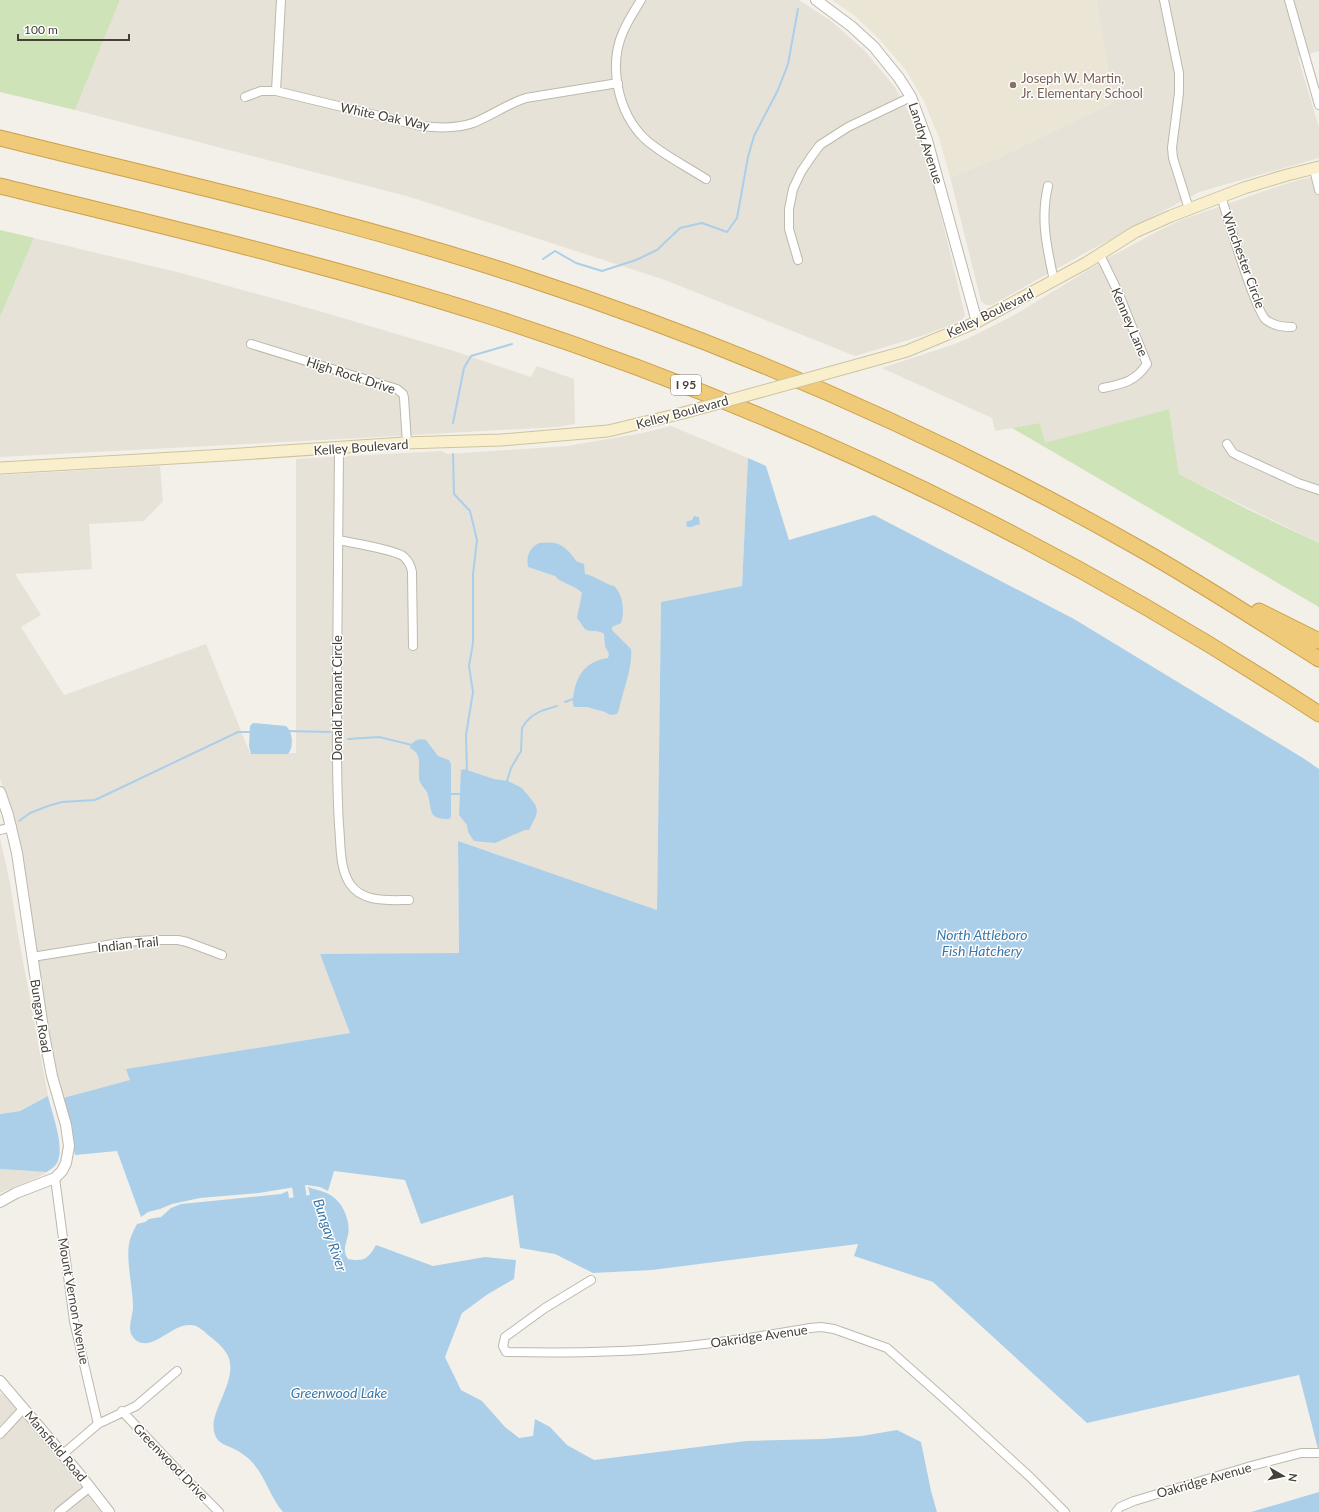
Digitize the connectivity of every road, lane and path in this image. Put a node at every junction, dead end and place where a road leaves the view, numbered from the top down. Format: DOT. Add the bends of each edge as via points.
graph roads {
  1 [pos="281,0"];
  2 [pos="641,0"];
  3 [pos="816,0"];
  4 [pos="1164,0"];
  5 [pos="1289,0"];
  6 [pos="618,83"];
  7 [pos="276,91"];
  8 [pos="245,97"];
  9 [pos="911,97"];
  10 [pos="1319,105"];
  11 [pos="0,138"];
  12 [pos="1316,168"];
  13 [pos="706,178"];
  14 [pos="0,186"];
  15 [pos="1048,186"];
  16 [pos="1319,190"];
  17 [pos="1221,196"];
  18 [pos="1190,209"];
  19 [pos="1100,255"];
  20 [pos="798,260"];
  21 [pos="1054,281"];
  22 [pos="977,322"];
  23 [pos="1292,327"];
  24 [pos="250,344"];
  25 [pos="1103,388"];
  26 [pos="407,443"];
  27 [pos="1227,444"];
  28 [pos="339,448"];
  29 [pos="0,468"];
  30 [pos="1319,490"];
  31 [pos="338,540"];
  32 [pos="1144,552"];
  33 [pos="1319,641"];
  34 [pos="413,646"];
  35 [pos="1319,659"];
  36 [pos="1319,714"];
  37 [pos="0,792"];
  38 [pos="12,827"];
  39 [pos="0,830"];
  40 [pos="409,900"];
  41 [pos="222,956"];
  42 [pos="32,957"];
  43 [pos="55,1178"];
  44 [pos="0,1202"];
  45 [pos="591,1280"];
  46 [pos="177,1371"];
  47 [pos="0,1381"];
  48 [pos="24,1408"];
  49 [pos="122,1411"];
  50 [pos="98,1424"];
  51 [pos="0,1434"];
  52 [pos="1319,1453"];
  53 [pos="62,1454"];
  54 [pos="90,1487"];
  55 [pos="59,1512"];
  56 [pos="109,1512"];
  57 [pos="219,1512"];
  58 [pos="1065,1512"];
  59 [pos="1116,1512"];
  1 -- 7 [label="street"];
  2 -- 6 [label="street" via="620,40 616,65"];
  3 -- 9 [label="street, Landry Avenue" via="874,47"];
  4 -- 18 [label="street" via="1179,73 1173,158"];
  5 -- 10 [label="street"];
  6 -- 7 [label="street, White Oak Way" via="526,98 472,123 457,127 421,126"];
  6 -- 13 [label="street" via="625,109 644,138 663,153"];
  7 -- 8 [label="street, White Oak Way" via="261,90"];
  9 -- 20 [label="street" via="848,127 820,145 811,157 793,189 790,208 789,229"];
  9 -- 22 [label="street, Landry Avenue" via="928,140"];
  11 -- 32 [label="highway" via="363,229 504,271 626,312 764,366 905,428 1014,481"];
  12 -- 16 [label="street"];
  12 -- 17 [label="main road, Kelley Boulevard"];
  14 -- 36 [label="highway, I 95" via="305,262 402,289 556,338 715,397 862,460 1030,543 1194,636"];
  15 -- 21 [label="street" via="1044,202 1044,220"];
  17 -- 18 [label="main road, Kelley Boulevard"];
  17 -- 23 [label="street, Winchester Circle" via="1255,299 1265,319 1278,327"];
  18 -- 19 [label="main road, Kelley Boulevard" via="1135,232"];
  19 -- 21 [label="main road, Kelley Boulevard"];
  19 -- 25 [label="street, Kenney Lane" via="1147,364 1141,373 1128,382"];
  21 -- 22 [label="main road, Kelley Boulevard"];
  22 -- 26 [label="main road, Kelley Boulevard, bridge" via="907,351 608,431 501,440"];
  24 -- 26 [label="street, High Rock Drive" via="397,389 404,398"];
  26 -- 28 [label="main road, Kelley Boulevard"];
  27 -- 30 [label="street" via="1233,453 1239,456"];
  28 -- 29 [label="main road, Kelley Boulevard"];
  28 -- 31 [label="street, Donald Tennant Circle"];
  31 -- 34 [label="street" via="395,553 408,561 412,572"];
  31 -- 40 [label="street, Donald Tennant Circle" via="336,766 342,860 351,885 362,895 384,900"];
  32 -- 33 [label="highway"];
  32 -- 35 [label="highway"];
  37 -- 38 [label="street, Bungay Road"];
  38 -- 39 [label="street"];
  38 -- 42 [label="street, Bungay Road"];
  41 -- 42 [label="street, Indian Trail" via="188,942 154,940"];
  42 -- 43 [label="street, Bungay Road" via="48,1058 68,1137 66,1163"];
  43 -- 44 [label="street" via="16,1192"];
  43 -- 50 [label="street, Mount Vernon Avenue" via="74,1320"];
  45 -- 58 [label="street, Oakridge Avenue" via="504,1337 503,1346 506,1352 603,1352 666,1348 810,1328 834,1329 887,1348 1030,1477"];
  46 -- 49 [label="street" via="136,1406"];
  47 -- 48 [label="street, Mansfield Road"];
  48 -- 51 [label="street"];
  48 -- 53 [label="street, Mansfield Road"];
  49 -- 50 [label="street"];
  49 -- 57 [label="street, Greenwood Drive"];
  50 -- 53 [label="street"];
  52 -- 59 [label="street, Oakridge Avenue" via="1300,1453 1251,1466 1134,1501 1120,1507"];
  53 -- 54 [label="street, Mansfield Road"];
  54 -- 55 [label="street"];
  54 -- 56 [label="street, Mansfield Road"];
}
